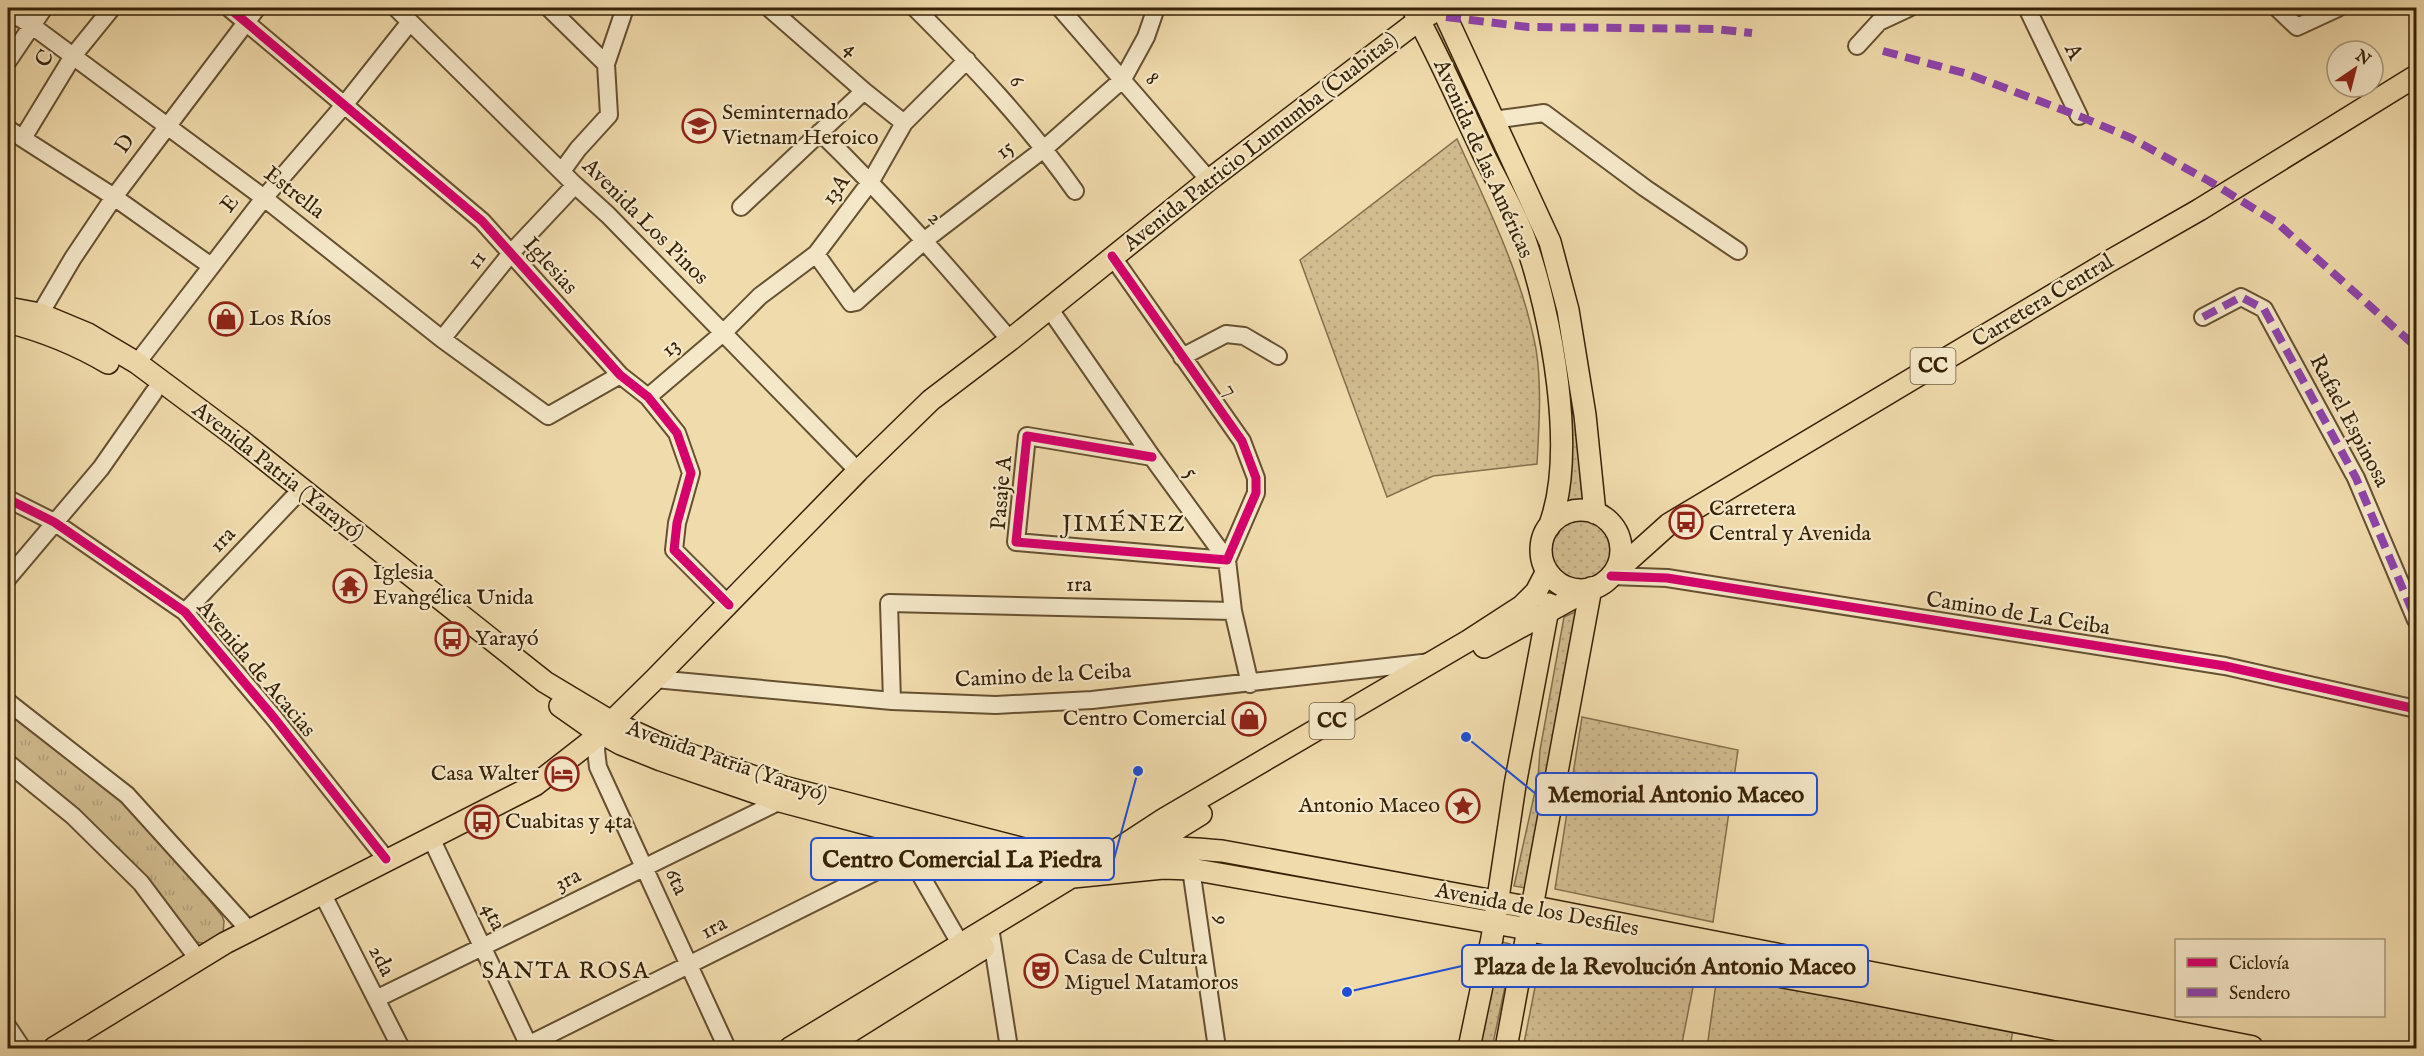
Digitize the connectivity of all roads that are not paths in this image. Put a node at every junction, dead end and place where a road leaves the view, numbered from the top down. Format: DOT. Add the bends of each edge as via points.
graph roads {
  1 [pos="44,8"];
  2 [pos="112,8"];
  3 [pos="229,8"];
  4 [pos="257,8"];
  5 [pos="396,8"];
  6 [pos="549,8"];
  7 [pos="625,8"];
  8 [pos="770,8"];
  9 [pos="915,8"];
  10 [pos="1060,8"];
  11 [pos="1156,8"];
  12 [pos="1441,8"];
  13 [pos="1908,8"];
  14 [pos="2027,8"];
  15 [pos="2277,8"];
  16 [pos="2338,8"];
  17 [pos="8,11"];
  18 [pos="1416,14"];
  19 [pos="410,22"];
  20 [pos="246,23"];
  21 [pos="31,25"];
  22 [pos="1857,46"];
  23 [pos="74,56"];
  24 [pos="968,60"];
  25 [pos="8,61"];
  26 [pos="606,64"];
  27 [pos="2416,76"];
  28 [pos="1124,79"];
  29 [pos="864,91"];
  30 [pos="345,104"];
  31 [pos="2079,116"];
  32 [pos="1493,120"];
  33 [pos="904,123"];
  34 [pos="167,125"];
  35 [pos="8,129"];
  36 [pos="820,132"];
  37 [pos="23,138"];
  38 [pos="1045,148"];
  39 [pos="562,171"];
  40 [pos="1209,180"];
  41 [pos="871,181"];
  42 [pos="575,185"];
  43 [pos="1075,191"];
  44 [pos="114,197"];
  45 [pos="264,198"];
  46 [pos="741,207"];
  47 [pos="925,240"];
  48 [pos="1738,251"];
  49 [pos="512,252"];
  50 [pos="816,254"];
  51 [pos="1112,256"];
  52 [pos="211,266"];
  53 [pos="8,308"];
  54 [pos="1049,308"];
  55 [pos="40,314"];
  56 [pos="2203,317"];
  57 [pos="8,322"];
  58 [pos="723,333"];
  59 [pos="442,339"];
  60 [pos="1010,340"];
  61 [pos="1278,356"];
  62 [pos="1182,357"];
  63 [pos="137,363"];
  64 [pos="620,375"];
  65 [pos="154,392"];
  66 [pos="648,396"];
  67 [pos="235,445"];
  68 [pos="1152,457"];
  69 [pos="858,471"];
  70 [pos="293,498"];
  71 [pos="8,499"];
  72 [pos="1602,518"];
  73 [pos="54,522"];
  74 [pos="1669,524"];
  75 [pos="1549,527"];
  76 [pos="1227,560"];
  77 [pos="1547,571"];
  78 [pos="1611,576"];
  79 [pos="8,578"];
  80 [pos="1591,588"];
  81 [pos="729,605"];
  82 [pos="1233,611"];
  83 [pos="185,612"];
  84 [pos="1549,612"];
  85 [pos="2416,620"];
  86 [pos="1507,633"];
  87 [pos="1540,650"];
  88 [pos="1432,662"];
  89 [pos="655,679"];
  90 [pos="1250,684"];
  91 [pos="892,701"];
  92 [pos="8,702"];
  93 [pos="2416,709"];
  94 [pos="566,710"];
  95 [pos="604,727"];
  96 [pos="575,754"];
  97 [pos="8,763"];
  98 [pos="780,801"];
  99 [pos="1197,817"];
  100 [pos="431,838"];
  101 [pos="913,846"];
  102 [pos="1143,850"];
  103 [pos="1222,851"];
  104 [pos="386,859"];
  105 [pos="1105,866"];
  106 [pos="1029,867"];
  107 [pos="644,868"];
  108 [pos="1191,869"];
  109 [pos="1073,876"];
  110 [pos="322,893"];
  111 [pos="1499,901"];
  112 [pos="1019,909"];
  113 [pos="1530,919"];
  114 [pos="1495,924"];
  115 [pos="249,930"];
  116 [pos="991,935"];
  117 [pos="962,945"];
  118 [pos="482,947"];
  119 [pos="198,959"];
  120 [pos="689,965"];
  121 [pos="1842,977"];
  122 [pos="376,999"];
  123 [pos="8,1027"];
  124 [pos="2220,1046"];
  125 [pos="22,1048"];
  126 [pos="54,1048"];
  127 [pos="401,1048"];
  128 [pos="527,1048"];
  129 [pos="727,1048"];
  130 [pos="790,1048"];
  131 [pos="824,1048"];
  132 [pos="1009,1048"];
  133 [pos="1217,1048"];
  134 [pos="1469,1048"];
  135 [pos="1506,1048"];
  136 [pos="2159,1048"];
  137 [pos="2251,1048"];
  1 -- 21 [label="street"];
  2 -- 23 [label="street, C"];
  3 -- 20 [label="street, Iglesias"];
  4 -- 20 [label="street, D"];
  5 -- 19 [label="street, Avenida Los Pinos"];
  6 -- 26 [label="street"];
  7 -- 26 [label="street"];
  8 -- 29 [label="street, 4"];
  9 -- 24 [label="street, 6"];
  10 -- 28 [label="street, 8"];
  11 -- 28 [label="street, 15"];
  12 -- 18 [label="main road, Avenida Patricio Lumumba (Cuabitas)"];
  12 -- 32 [label="main road, Avenida de las Américas"];
  13 -- 22 [label="street" via="1879,22"];
  14 -- 31 [label="street, A"];
  15 -- 16 [label="street" via="2297,27"];
  17 -- 21 [label="street, Estrella"];
  18 -- 40 [label="main road, Avenida Patricio Lumumba (Cuabitas)"];
  18 -- 75 [label="main road, Avenida de las Américas" via="1524,239 1543,308 1558,384 1561,456"];
  19 -- 30 [label="street, E"];
  19 -- 39 [label="street, Avenida Los Pinos"];
  20 -- 30 [label="street, Iglesias"];
  20 -- 34 [label="street, D"];
  21 -- 23 [label="street, Estrella"];
  21 -- 25 [label="street"];
  23 -- 34 [label="street, Estrella"];
  23 -- 37 [label="street, C"];
  24 -- 33 [label="street, 13A"];
  24 -- 38 [label="street, 6"];
  26 -- 39 [label="street" via="609,115"];
  27 -- 74 [label="main road, Carretera Central / CC" via="2199,210"];
  28 -- 38 [label="street, 15"];
  28 -- 40 [label="street, 8"];
  29 -- 33 [label="street, 4"];
  29 -- 36 [label="street"];
  30 -- 45 [label="street, E"];
  30 -- 49 [label="street, Iglesias" via="482,221"];
  32 -- 48 [label="street" via="1544,113"];
  32 -- 72 [label="main road, Avenida de las Américas" via="1550,242 1568,310"];
  33 -- 41 [label="street, 13A"];
  34 -- 44 [label="street, D"];
  34 -- 45 [label="street, Estrella"];
  35 -- 37 [label="street"];
  36 -- 41 [label="street, 2"];
  36 -- 46 [label="street"];
  37 -- 44 [label="street"];
  38 -- 43 [label="street, 6"];
  38 -- 47 [label="street, 15"];
  39 -- 42 [label="street, Avenida Los Pinos"];
  40 -- 51 [label="main road, Avenida Patricio Lumumba (Cuabitas)"];
  41 -- 47 [label="street, 2"];
  41 -- 50 [label="street, 13A"];
  42 -- 49 [label="street, 11"];
  42 -- 58 [label="street, Avenida Los Pinos"];
  44 -- 52 [label="street"];
  44 -- 55 [label="street, D"];
  45 -- 52 [label="street, E"];
  45 -- 59 [label="street, Estrella"];
  47 -- 50 [label="street, 15" via="856,302 850,303"];
  47 -- 60 [label="street, 2"];
  49 -- 59 [label="street, 11"];
  49 -- 64 [label="street, Iglesias"];
  50 -- 58 [label="street, 13A" via="760,296"];
  51 -- 54 [label="main road, Avenida Patricio Lumumba (Cuabitas)"];
  51 -- 62 [label="street, 7"];
  52 -- 63 [label="street, E"];
  53 -- 55 [label="main road, Avenida Patria (Yarayó)"];
  54 -- 60 [label="main road, Avenida Patricio Lumumba (Cuabitas)"];
  54 -- 68 [label="street, 5"];
  55 -- 63 [label="main road, Avenida Patria (Yarayó)" via="88,334"];
  56 -- 85 [label="street, Rafael Espinosa" via="2241,297 2264,309 2356,478"];
  57 -- 65 [label="main road, Avenida Patria (Yarayó)" via="84,348"];
  58 -- 66 [label="street, 13"];
  58 -- 69 [label="street, Avenida Los Pinos"];
  59 -- 64 [label="street, Estrella" via="548,416"];
  60 -- 69 [label="main road, Avenida Patricio Lumumba (Cuabitas)" via="931,400"];
  61 -- 62 [label="street" via="1244,336 1226,334"];
  62 -- 76 [label="street, 7" via="1242,441 1256,478 1256,493"];
  63 -- 67 [label="main road, Avenida Patria (Yarayó)"];
  64 -- 66 [label="street, Iglesias"];
  65 -- 67 [label="main road, Avenida Patria (Yarayó)"];
  65 -- 73 [label="street" via="101,468"];
  66 -- 81 [label="street, Iglesias" via="677,433 691,472 674,550"];
  67 -- 70 [label="main road, Avenida Patria (Yarayó)"];
  67 -- 95 [label="main road, Avenida Patria (Yarayó)"];
  68 -- 76 [label="street, 5"];
  68 -- 76 [label="street, Pasaje A" via="1027,436 1016,542"];
  69 -- 81 [label="main road, Avenida Patricio Lumumba (Cuabitas)"];
  70 -- 83 [label="street, 1ra"];
  70 -- 94 [label="main road, Avenida Patria (Yarayó)" via="461,634"];
  71 -- 73 [label="street, Avenida de Acacias"];
  72 -- 74 [label="main road, Carretera Central / CC" via="1629,530 1646,531"];
  72 -- 75 [label="main road" via="1580,510 1557,519"];
  72 -- 78 [label="main road" via="1618,536 1621,550"];
  73 -- 79 [label="street"];
  73 -- 83 [label="street, Avenida de Acacias"];
  74 -- 78 [label="main road, Carretera Central / CC"];
  75 -- 77 [label="main road" via="1541,550"];
  76 -- 82 [label="street, 5"];
  77 -- 80 [label="main road" via="1564,586"];
  77 -- 84 [label="main road"];
  77 -- 88 [label="main road, CC" via="1536,592 1522,606"];
  78 -- 80 [label="main road"];
  78 -- 93 [label="street, Camino de La Ceiba" via="1667,578 2225,666"];
  80 -- 84 [label="main road, CC"];
  80 -- 113 [label="main road"];
  81 -- 89 [label="main road, Avenida Patricio Lumumba (Cuabitas)"];
  82 -- 90 [label="street, 5"];
  82 -- 91 [label="street, 1ra" via="889,603"];
  83 -- 104 [label="street, Avenida de Acacias"];
  84 -- 86 [label="main road, CC"];
  84 -- 87 [label="main road"];
  86 -- 87 [label="main road" via="1528,634"];
  86 -- 99 [label="main road, CC"];
  87 -- 111 [label="main road"];
  88 -- 90 [label="street, Camino de la Ceiba"];
  88 -- 105 [label="main road, CC" via="1174,813"];
  89 -- 91 [label="street, Camino de la Ceiba"];
  89 -- 95 [label="main road, Avenida Patricio Lumumba (Cuabitas)"];
  90 -- 91 [label="street, Camino de la Ceiba" via="996,705"];
  92 -- 115 [label="street" via="127,795"];
  94 -- 95 [label="main road, Avenida Patria (Yarayó)"];
  94 -- 96 [label="main road" via="577,729"];
  95 -- 96 [label="main road, Avenida Patricio Lumumba (Cuabitas)"];
  95 -- 98 [label="main road, Avenida Patria (Yarayó)" via="662,760"];
  95 -- 105 [label="main road, Avenida Patria (Yarayó)" via="784,787 1071,861"];
  95 -- 107 [label="street, 6ta" via="596,750 598,767"];
  96 -- 100 [label="main road, Avenida Patricio Lumumba (Cuabitas)" via="535,785"];
  97 -- 119 [label="street" via="73,816 141,883"];
  98 -- 101 [label="main road, Avenida Patria (Yarayó)"];
  98 -- 107 [label="street, 3ra"];
  99 -- 102 [label="main road, CC"];
  99 -- 103 [label="main road" via="1200,837"];
  100 -- 104 [label="main road, Avenida Patricio Lumumba (Cuabitas)"];
  100 -- 118 [label="street, 4ta"];
  101 -- 106 [label="main road, Avenida Patria (Yarayó)"];
  101 -- 117 [label="street"];
  101 -- 120 [label="street, 1ra"];
  102 -- 103 [label="main road, Avenida de los Desfiles" via="1181,847"];
  102 -- 105 [label="main road, CC"];
  103 -- 111 [label="main road, Avenida de los Desfiles"];
  104 -- 110 [label="main road, Avenida Patricio Lumumba (Cuabitas)"];
  105 -- 108 [label="main road, Avenida de los Desfiles"];
  105 -- 109 [label="main road"];
  105 -- 116 [label="main road, CC"];
  106 -- 109 [label="main road, Avenida Patria (Yarayó)"];
  106 -- 112 [label="main road" via="1033,885"];
  107 -- 118 [label="street, 3ra"];
  107 -- 120 [label="street, 6ta"];
  108 -- 114 [label="main road, Avenida de los Desfiles"];
  108 -- 133 [label="street, 9"];
  109 -- 112 [label="main road, CC"];
  110 -- 115 [label="main road, Avenida Patricio Lumumba (Cuabitas)"];
  110 -- 122 [label="street, 2da"];
  111 -- 113 [label="main road, Avenida de los Desfiles"];
  111 -- 114 [label="main road"];
  112 -- 116 [label="main road, CC"];
  113 -- 114 [label="main road, Avenida de los Desfiles"];
  113 -- 121 [label="highway, Avenida de los Desfiles"];
  113 -- 135 [label="main road"];
  114 -- 134 [label="main road"];
  115 -- 119 [label="main road, Avenida Patricio Lumumba (Cuabitas)"];
  116 -- 117 [label="main road, CC"];
  116 -- 131 [label="main road, CC"];
  116 -- 132 [label="street"];
  117 -- 130 [label="main road, CC"];
  118 -- 122 [label="street, 3ra"];
  118 -- 128 [label="street, 4ta"];
  119 -- 126 [label="main road, Avenida Patricio Lumumba (Cuabitas)"];
  120 -- 128 [label="street, 1ra"];
  120 -- 129 [label="street, 6ta"];
  121 -- 124 [label="highway, Avenida de los Desfiles"];
  121 -- 136 [label="highway, Avenida de los Desfiles"];
  122 -- 127 [label="street, 2da"];
  123 -- 125 [label="street"];
  124 -- 137 [label="highway, Avenida de los Desfiles"];
}
